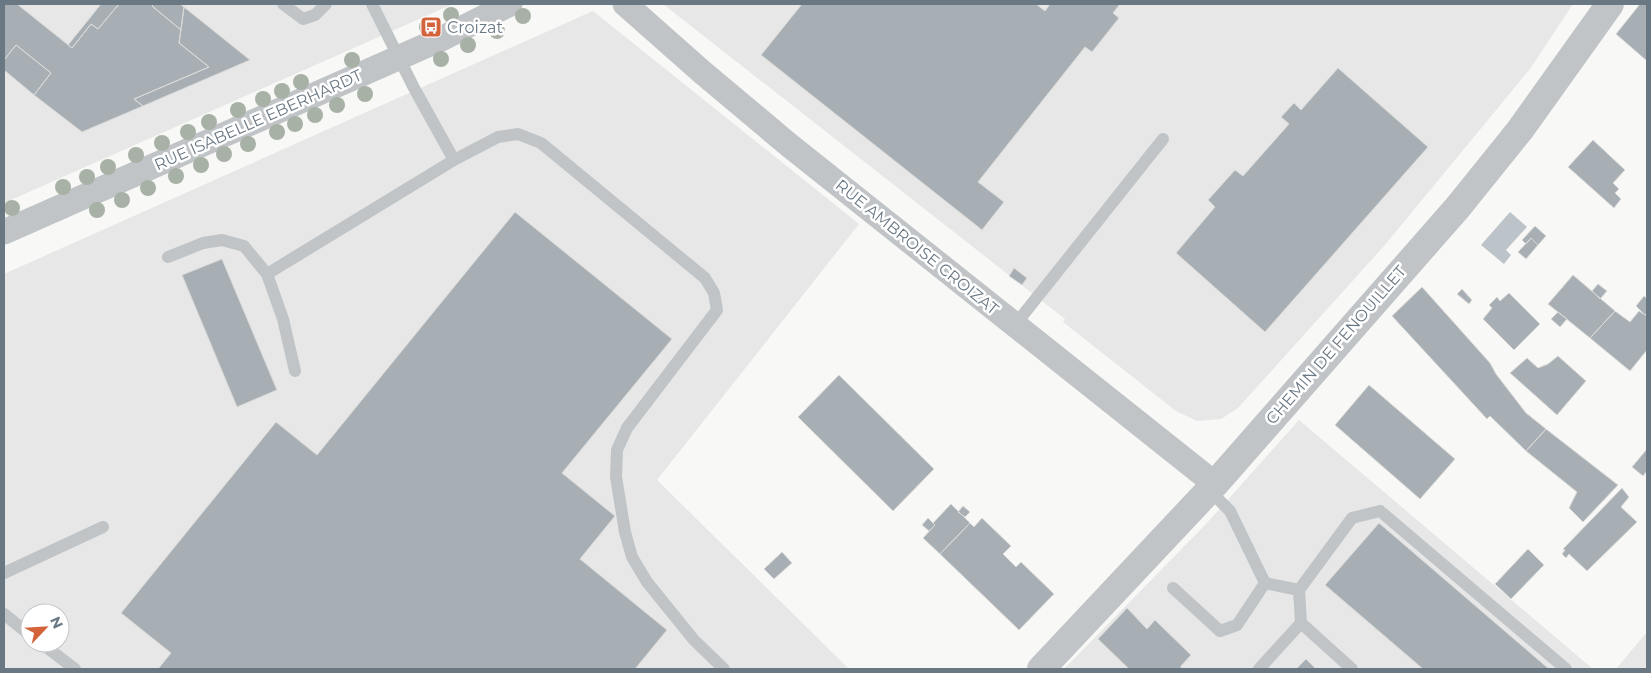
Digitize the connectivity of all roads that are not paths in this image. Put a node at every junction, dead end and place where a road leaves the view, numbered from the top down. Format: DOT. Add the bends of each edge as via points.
graph roads {
  1 [pos="282,4"];
  2 [pos="326,4"];
  3 [pos="372,4"];
  4 [pos="510,4"];
  5 [pos="625,4"];
  6 [pos="1610,4"];
  7 [pos="400,58"];
  8 [pos="1163,139"];
  9 [pos="454,160"];
  10 [pos="4,232"];
  11 [pos="168,257"];
  12 [pos="267,274"];
  13 [pos="1015,326"];
  14 [pos="295,371"];
  15 [pos="1212,487"];
  16 [pos="104,528"];
  17 [pos="4,573"];
  18 [pos="1265,583"];
  19 [pos="1173,588"];
  20 [pos="1299,590"];
  21 [pos="4,614"];
  22 [pos="1301,623"];
  23 [pos="20,627"];
  24 [pos="54,653"];
  25 [pos="75,669"];
  26 [pos="724,669"];
  27 [pos="1041,669"];
  28 [pos="1259,669"];
  29 [pos="1352,669"];
  30 [pos="1566,669"];
  1 -- 2 [label="lane" via="303,19 315,15"];
  3 -- 7 [label="lane"];
  4 -- 7 [label="street, RUE ISABELLE EBERHARDT"];
  5 -- 13 [label="street, RUE AMBROISE CROIZAT" via="789,146"];
  6 -- 15 [label="street, CHEMIN DE FENOUILLET" via="1520,130 1458,207"];
  7 -- 9 [label="lane"];
  7 -- 10 [label="street, RUE ISABELLE EBERHARDT"];
  8 -- 13 [label="lane"];
  9 -- 12 [label="lane"];
  9 -- 26 [label="lane" via="498,137 518,134 541,143 706,278 714,293 717,310 627,428 618,450 616,476 632,557 647,582 694,640"];
  11 -- 12 [label="lane" via="203,243 222,240 244,246"];
  12 -- 14 [label="lane" via="283,319"];
  13 -- 15 [label="street, RUE AMBROISE CROIZAT"];
  15 -- 18 [label="lane" via="1230,511"];
  15 -- 27 [label="street, CHEMIN DE FENOUILLET"];
  16 -- 17 [label="lane"];
  18 -- 19 [label="lane" via="1237,625 1220,631"];
  18 -- 20 [label="lane"];
  20 -- 22 [label="lane"];
  20 -- 30 [label="lane" via="1352,518 1380,511"];
  21 -- 23 [label="lane"];
  22 -- 28 [label="lane"];
  22 -- 29 [label="lane"];
  24 -- 25 [label="lane"];
}
